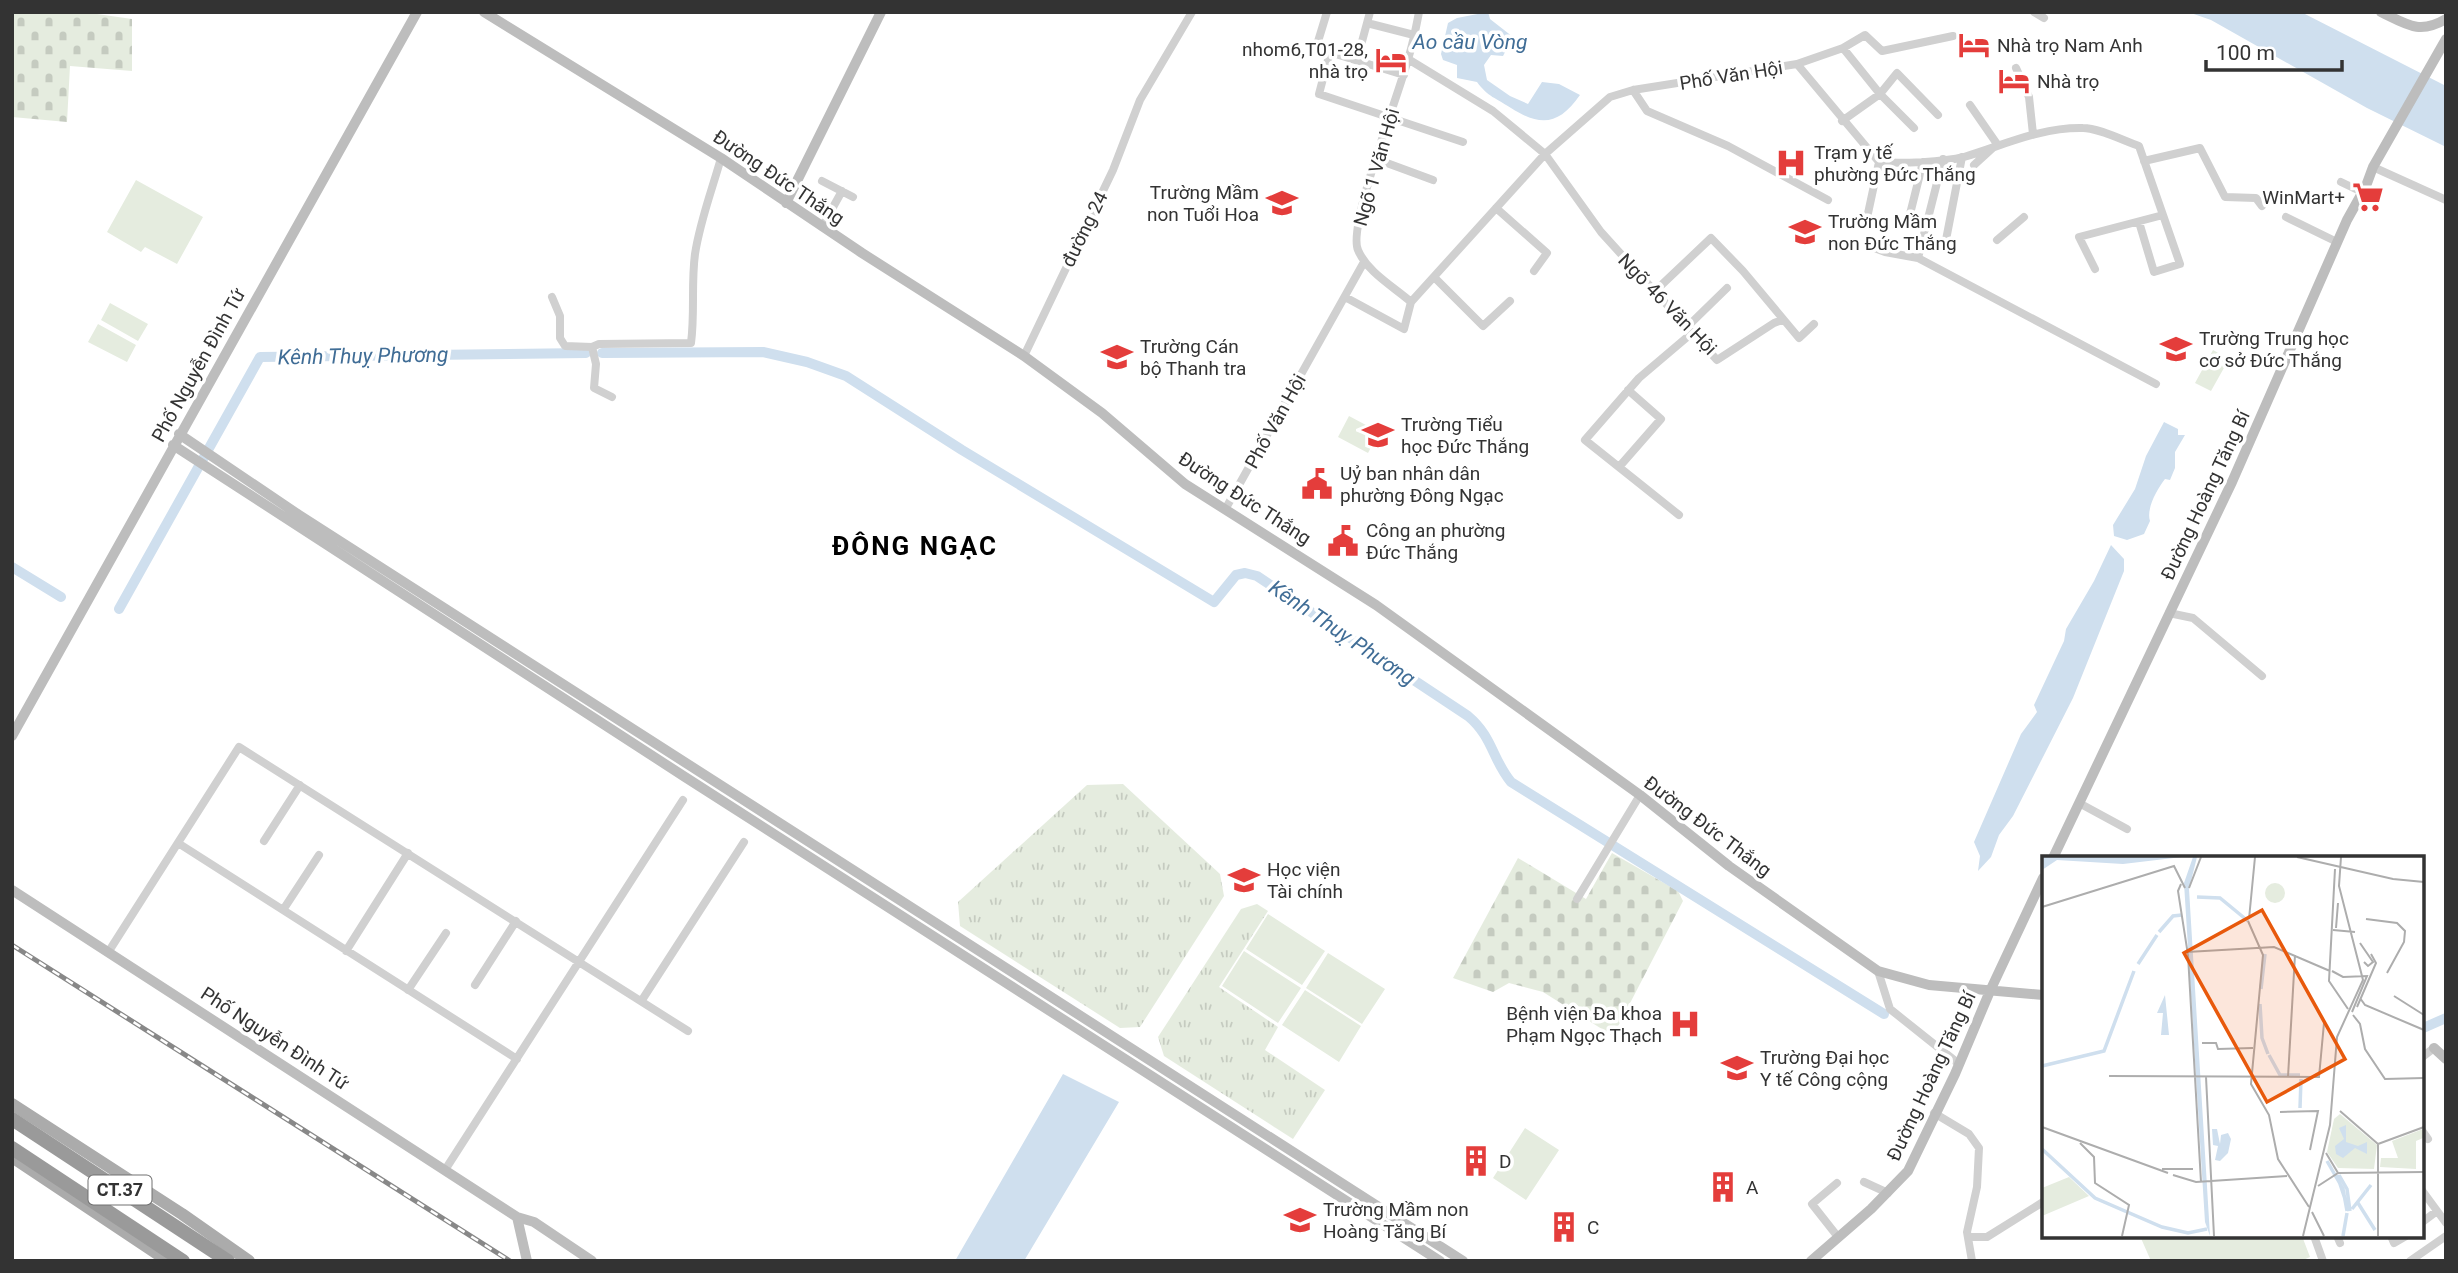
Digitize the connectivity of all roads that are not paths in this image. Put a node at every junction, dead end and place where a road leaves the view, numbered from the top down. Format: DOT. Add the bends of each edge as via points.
graph roads {
  1 [pos="416,12"];
  2 [pos="484,12"];
  3 [pos="881,12"];
  4 [pos="1192,12"];
  5 [pos="1327,12"];
  6 [pos="1370,12"];
  7 [pos="1419,12"];
  8 [pos="2034,12"];
  9 [pos="2381,12"];
  10 [pos="2044,18"];
  11 [pos="2446,19"];
  12 [pos="1367,23"];
  13 [pos="1414,35"];
  14 [pos="1953,36"];
  15 [pos="2445,41"];
  16 [pos="1843,48"];
  17 [pos="1330,52"];
  18 [pos="1357,60"];
  19 [pos="1408,60"];
  20 [pos="1797,64"];
  21 [pos="2016,68"];
  22 [pos="1404,75"];
  23 [pos="1633,90"];
  24 [pos="1880,94"];
  25 [pos="1970,105"];
  26 [pos="1938,115"];
  27 [pos="1388,118"];
  28 [pos="1842,121"];
  29 [pos="1913,128"];
  30 [pos="2033,134"];
  31 [pos="1463,142"];
  32 [pos="1997,144"];
  33 [pos="1545,154"];
  34 [pos="721,158"];
  35 [pos="1962,158"];
  36 [pos="1376,159"];
  37 [pos="1943,159"];
  38 [pos="2144,161"];
  39 [pos="1879,162"];
  40 [pos="1923,162"];
  41 [pos="1974,164"];
  42 [pos="2373,167"];
  43 [pos="1433,180"];
  44 [pos="822,181"];
  45 [pos="2341,182"];
  46 [pos="842,191"];
  47 [pos="2362,192"];
  48 [pos="853,197"];
  49 [pos="1828,200"];
  50 [pos="2446,200"];
  51 [pos="786,203"];
  52 [pos="2262,206"];
  53 [pos="1496,208"];
  54 [pos="1910,214"];
  55 [pos="2163,215"];
  56 [pos="2286,217"];
  57 [pos="1867,218"];
  58 [pos="2024,218"];
  59 [pos="2139,222"];
  60 [pos="822,227"];
  61 [pos="1997,240"];
  62 [pos="2337,242"];
  63 [pos="1945,245"];
  64 [pos="1868,246"];
  65 [pos="1918,258"];
  66 [pos="1364,262"];
  67 [pos="2095,268"];
  68 [pos="1534,271"];
  69 [pos="1435,278"];
  70 [pos="1727,288"];
  71 [pos="1653,293"];
  72 [pos="552,297"];
  73 [pos="1345,297"];
  74 [pos="1510,301"];
  75 [pos="1411,302"];
  76 [pos="1782,320"];
  77 [pos="1814,324"];
  78 [pos="1689,330"];
  79 [pos="592,347"];
  80 [pos="1024,356"];
  81 [pos="2156,384"];
  82 [pos="1628,390"];
  83 [pos="612,397"];
  84 [pos="180,434"];
  85 [pos="173,445"];
  86 [pos="195,452"];
  87 [pos="1619,467"];
  88 [pos="1226,508"];
  89 [pos="1679,515"];
  90 [pos="2169,613"];
  91 [pos="2262,676"];
  92 [pos="12,736"];
  93 [pos="300,785"];
  94 [pos="1640,796"];
  95 [pos="683,800"];
  96 [pos="2079,803"];
  97 [pos="2127,829"];
  98 [pos="264,841"];
  99 [pos="744,842"];
  100 [pos="178,843"];
  101 [pos="408,853"];
  102 [pos="319,855"];
  103 [pos="2054,856"];
  104 [pos="2042,880"];
  105 [pos="12,890"];
  106 [pos="1577,899"];
  107 [pos="283,910"];
  108 [pos="516,921"];
  109 [pos="446,933"];
  110 [pos="108,951"];
  111 [pos="346,951"];
  112 [pos="580,961"];
  113 [pos="1878,971"];
  114 [pos="475,985"];
  115 [pos="408,990"];
  116 [pos="1990,992"];
  117 [pos="2042,995"];
  118 [pos="642,1000"];
  119 [pos="688,1031"];
  120 [pos="2434,1048"];
  121 [pos="2423,1056"];
  122 [pos="517,1059"];
  123 [pos="2446,1059"];
  124 [pos="1959,1064"];
  125 [pos="12,1104"];
  126 [pos="1934,1113"];
  127 [pos="12,1116"];
  128 [pos="2423,1132"];
  129 [pos="2428,1139"];
  130 [pos="12,1149"];
  131 [pos="12,1157"];
  132 [pos="445,1170"];
  133 [pos="1864,1182"];
  134 [pos="1837,1183"];
  135 [pos="2423,1192"];
  136 [pos="1888,1193"];
  137 [pos="2042,1203"];
  138 [pos="2437,1211"];
  139 [pos="517,1217"];
  140 [pos="2423,1222"];
  141 [pos="2446,1223"];
  142 [pos="2446,1236"];
  143 [pos="1838,1237"];
  144 [pos="1968,1237"];
  145 [pos="2315,1238"];
  146 [pos="165,1260"];
  147 [pos="181,1261"];
  148 [pos="228,1261"];
  149 [pos="234,1261"];
  150 [pos="249,1261"];
  151 [pos="527,1261"];
  152 [pos="592,1261"];
  153 [pos="1440,1261"];
  154 [pos="1463,1261"];
  155 [pos="1811,1261"];
  156 [pos="1972,1261"];
  157 [pos="2323,1261"];
  158 [pos="2410,1261"];
  1 -- 84 [label="street, Phố Nguyễn Đình Tứ"];
  2 -- 34 [label="street, Đường Đức Thắng"];
  3 -- 51 [label="street"];
  4 -- 80 [label="street, đường 24" via="1140,100 1113,170"];
  5 -- 17 [label="street" via="1316,48"];
  6 -- 12 [label="street"];
  7 -- 13 [label="street, Ngõ 1 Văn Hội"];
  8 -- 10 [label="street"];
  9 -- 11 [label="street" via="2416,29"];
  12 -- 13 [label="street"];
  12 -- 18 [label="street"];
  13 -- 19 [label="street, Ngõ 1 Văn Hội"];
  14 -- 16 [label="street" via="1882,51 1865,36"];
  15 -- 42 [label="street, Đường Hoàng Tăng Bí"];
  16 -- 20 [label="street"];
  16 -- 24 [label="street"];
  17 -- 18 [label="street"];
  17 -- 27 [label="street" via="1319,94"];
  18 -- 22 [label="street"];
  19 -- 22 [label="street, Ngõ 1 Văn Hội"];
  19 -- 33 [label="street, Ngõ 46 Văn Hội" via="1493,111"];
  20 -- 23 [label="street, Phố Văn Hội"];
  20 -- 28 [label="street, Phố Văn Hội"];
  21 -- 30 [label="street" via="2029,97"];
  22 -- 27 [label="street, Ngõ 1 Văn Hội"];
  23 -- 33 [label="street, Phố Văn Hội" via="1610,97"];
  23 -- 49 [label="street" via="1647,111 1728,146"];
  24 -- 26 [label="street" via="1898,73"];
  24 -- 28 [label="street"];
  24 -- 29 [label="street"];
  25 -- 32 [label="street"];
  27 -- 31 [label="street"];
  27 -- 36 [label="street, Ngõ 1 Văn Hội"];
  28 -- 39 [label="street, Phố Văn Hội"];
  30 -- 32 [label="street"];
  30 -- 38 [label="street" via="2085,128 2139,146"];
  32 -- 35 [label="street"];
  32 -- 41 [label="street"];
  33 -- 53 [label="street, Phố Văn Hội"];
  33 -- 71 [label="street, Ngõ 46 Văn Hội" via="1571,194"];
  34 -- 51 [label="street, Đường Đức Thắng"];
  34 -- 79 [label="street" via="698,237 691,343"];
  35 -- 37 [label="street"];
  35 -- 63 [label="street"];
  36 -- 43 [label="street"];
  36 -- 66 [label="street, Ngõ 1 Văn Hội" via="1357,228 1356,247"];
  37 -- 40 [label="street"];
  37 -- 65 [label="street"];
  38 -- 52 [label="street" via="2200,148 2225,197 2256,198"];
  38 -- 55 [label="street"];
  39 -- 40 [label="street"];
  39 -- 57 [label="street"];
  40 -- 54 [label="street"];
  42 -- 47 [label="street, Đường Hoàng Tăng Bí"];
  42 -- 50 [label="street"];
  44 -- 46 [label="street"];
  45 -- 47 [label="street"];
  46 -- 48 [label="street"];
  46 -- 60 [label="street"];
  47 -- 62 [label="street, Đường Hoàng Tăng Bí"];
  51 -- 60 [label="street, Đường Đức Thắng"];
  53 -- 68 [label="street" via="1547,253"];
  53 -- 69 [label="street, Phố Văn Hội"];
  55 -- 59 [label="street"];
  55 -- 59 [label="street" via="2180,264 2154,272"];
  56 -- 62 [label="street"];
  58 -- 61 [label="street"];
  59 -- 67 [label="street" via="2079,237"];
  60 -- 80 [label="street, Đường Đức Thắng"];
  62 -- 90 [label="street, Đường Hoàng Tăng Bí"];
  64 -- 65 [label="street"];
  65 -- 81 [label="street"];
  66 -- 73 [label="street, Phố Văn Hội"];
  66 -- 75 [label="street"];
  69 -- 74 [label="street" via="1483,326"];
  69 -- 75 [label="street, Phố Văn Hội"];
  70 -- 78 [label="street"];
  71 -- 76 [label="street" via="1711,238"];
  71 -- 78 [label="street, Ngõ 46 Văn Hội"];
  72 -- 79 [label="street" via="565,345"];
  73 -- 75 [label="street, Phố Văn Hội" via="1405,329"];
  73 -- 88 [label="street, Phố Văn Hội"];
  76 -- 77 [label="street" via="1799,338"];
  76 -- 78 [label="street, Ngõ 46 Văn Hội" via="1717,360"];
  78 -- 82 [label="street"];
  79 -- 83 [label="street" via="594,388"];
  80 -- 88 [label="street, Đường Đức Thắng" via="1102,413 1185,484"];
  82 -- 87 [label="street" via="1661,419"];
  82 -- 87 [label="street" via="1585,440"];
  84 -- 85 [label="street, Phố Nguyễn Đình Tứ"];
  84 -- 86 [label="street"];
  85 -- 86 [label="street"];
  85 -- 92 [label="street, Phố Nguyễn Đình Tứ"];
  86 -- 153 [label="street" via="211,470"];
  86 -- 154 [label="street" via="217,459"];
  87 -- 89 [label="street"];
  88 -- 94 [label="street, Đường Đức Thắng" via="1376,604"];
  90 -- 91 [label="street" via="2193,618"];
  90 -- 96 [label="street, Đường Hoàng Tăng Bí"];
  93 -- 98 [label="street"];
  93 -- 100 [label="street" via="239,747"];
  93 -- 101 [label="street"];
  94 -- 106 [label="street"];
  94 -- 113 [label="street, Đường Đức Thắng" via="1729,866"];
  95 -- 112 [label="street"];
  96 -- 97 [label="street"];
  96 -- 103 [label="street, Đường Hoàng Tăng Bí"];
  99 -- 118 [label="street"];
  100 -- 107 [label="street"];
  100 -- 110 [label="street"];
  101 -- 108 [label="street"];
  101 -- 111 [label="street"];
  102 -- 107 [label="street"];
  104 -- 116 [label="street, Đường Hoàng Tăng Bí"];
  105 -- 110 [label="street, Phố Nguyễn Đình Tứ"];
  107 -- 111 [label="street"];
  108 -- 112 [label="street"];
  108 -- 114 [label="street"];
  109 -- 115 [label="street"];
  110 -- 132 [label="street, Phố Nguyễn Đình Tứ"];
  111 -- 115 [label="street"];
  112 -- 118 [label="street"];
  112 -- 122 [label="street"];
  113 -- 116 [label="street, Đường Đức Thắng" via="1929,985"];
  113 -- 124 [label="street" via="1890,1009"];
  115 -- 122 [label="street"];
  116 -- 117 [label="street, Đường Đức Thắng"];
  116 -- 124 [label="street, Đường Hoàng Tăng Bí"];
  118 -- 119 [label="street"];
  120 -- 121 [label="street"];
  120 -- 123 [label="street"];
  122 -- 132 [label="street"];
  124 -- 126 [label="street, Đường Hoàng Tăng Bí"];
  125 -- 150 [label="main road"];
  126 -- 136 [label="street, Đường Hoàng Tăng Bí" via="1908,1171"];
  126 -- 144 [label="street" via="1969,1134 1979,1148"];
  127 -- 148 [label="highway, CT.37"];
  127 -- 149 [label="main road"];
  128 -- 129 [label="street"];
  130 -- 147 [label="highway, CT.37"];
  131 -- 146 [label="main road"];
  132 -- 139 [label="street, Phố Nguyễn Đình Tứ"];
  133 -- 136 [label="street"];
  134 -- 143 [label="street" via="1812,1204"];
  135 -- 138 [label="street"];
  136 -- 143 [label="street, Đường Hoàng Tăng Bí"];
  137 -- 144 [label="street" via="1987,1237"];
  138 -- 140 [label="street"];
  138 -- 141 [label="street"];
  139 -- 151 [label="street"];
  139 -- 152 [label="street, Phố Nguyễn Đình Tứ" via="534,1222"];
  142 -- 158 [label="street"];
  143 -- 155 [label="street, Đường Hoàng Tăng Bí"];
  144 -- 156 [label="street"];
  145 -- 157 [label="street"];
}
